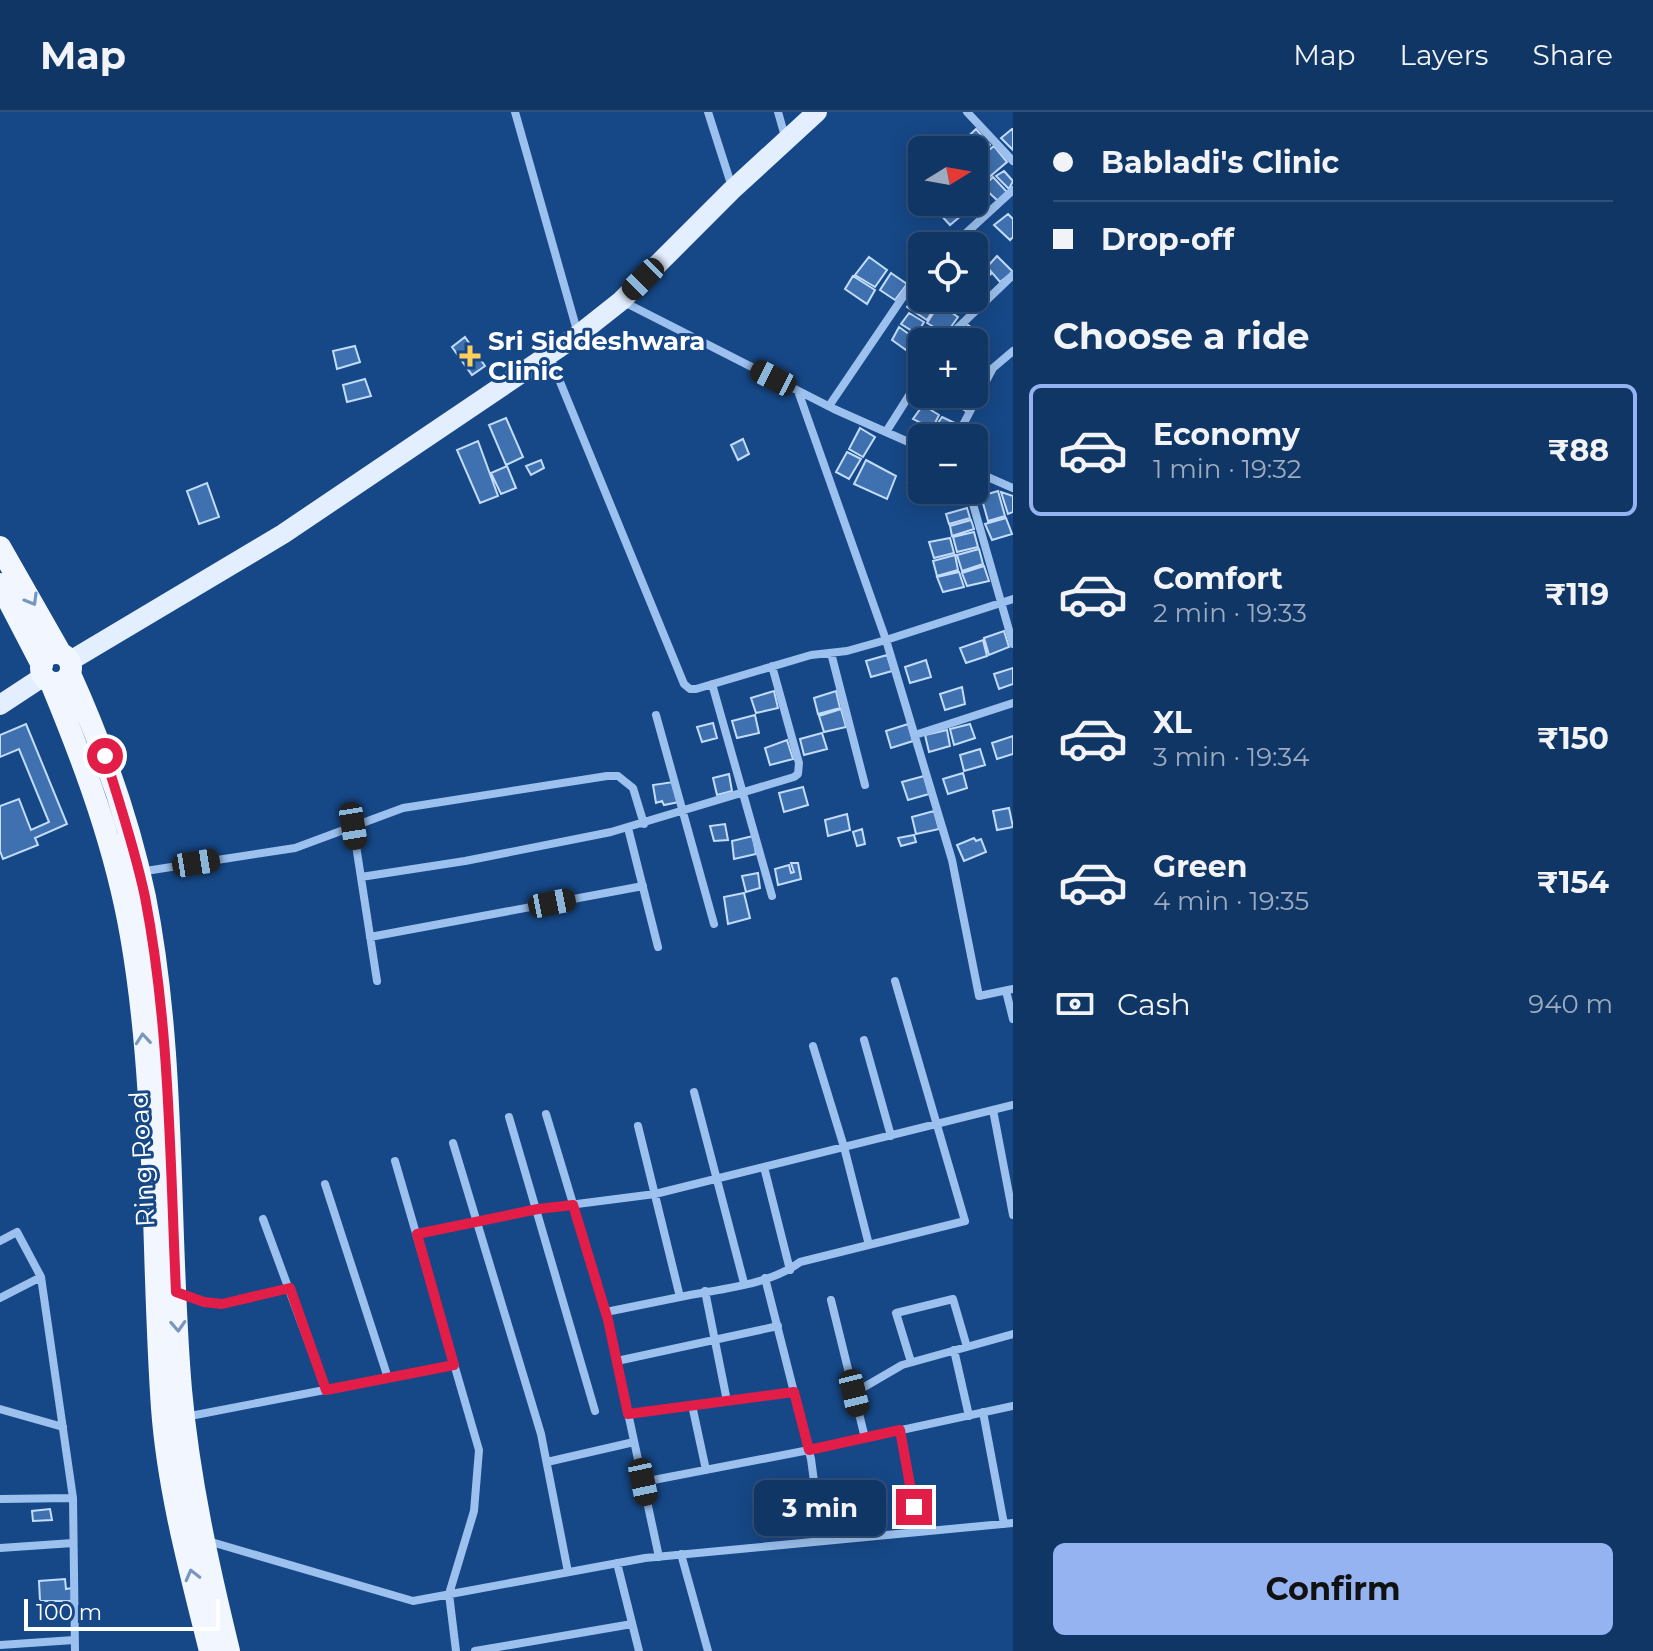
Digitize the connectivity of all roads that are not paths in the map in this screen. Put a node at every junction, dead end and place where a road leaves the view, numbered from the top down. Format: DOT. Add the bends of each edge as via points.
graph roads {
  1 [pos="515,112"];
  2 [pos="708,112"];
  3 [pos="778,112"];
  4 [pos="817,112"];
  5 [pos="967,112"];
  6 [pos="786,141"];
  7 [pos="1013,161"];
  8 [pos="732,190"];
  9 [pos="1013,190"];
  10 [pos="967,232"];
  11 [pos="1013,275"];
  12 [pos="908,289"];
  13 [pos="621,301"];
  14 [pos="958,328"];
  15 [pos="578,335"];
  16 [pos="1013,351"];
  17 [pos="549,354"];
  18 [pos="798,391"];
  19 [pos="908,397"];
  20 [pos="829,406"];
  21 [pos="963,424"];
  22 [pos="886,432"];
  23 [pos="908,442"];
  24 [pos="988,477"];
  25 [pos="1013,488"];
  26 [pos="973,504"];
  27 [pos="0,547"];
  28 [pos="0,584"];
  29 [pos="1013,599"];
  30 [pos="1001,603"];
  31 [pos="886,640"];
  32 [pos="1013,644"];
  33 [pos="831,653"];
  34 [pos="772,666"];
  35 [pos="56,669"];
  36 [pos="712,684"];
  37 [pos="1013,703"];
  38 [pos="0,705"];
  39 [pos="656,715"];
  40 [pos="915,735"];
  41 [pos="865,785"];
  42 [pos="742,791"];
  43 [pos="683,811"];
  44 [pos="644,824"];
  45 [pos="353,826"];
  46 [pos="628,828"];
  47 [pos="139,872"];
  48 [pos="361,877"];
  49 [pos="643,886"];
  50 [pos="772,896"];
  51 [pos="714,924"];
  52 [pos="370,937"];
  53 [pos="658,947"];
  54 [pos="377,981"];
  55 [pos="895,981"];
  56 [pos="1010,990"];
  57 [pos="1013,1019"];
  58 [pos="864,1040"];
  59 [pos="813,1046"];
  60 [pos="694,1092"];
  61 [pos="1013,1105"];
  62 [pos="993,1110"];
  63 [pos="546,1114"];
  64 [pos="509,1117"];
  65 [pos="938,1124"];
  66 [pos="638,1126"];
  67 [pos="891,1136"];
  68 [pos="453,1143"];
  69 [pos="844,1147"];
  70 [pos="395,1161"];
  71 [pos="764,1167"];
  72 [pos="717,1178"];
  73 [pos="325,1184"];
  74 [pos="655,1194"];
  75 [pos="573,1205"];
  76 [pos="538,1209"];
  77 [pos="1013,1215"];
  78 [pos="263,1219"];
  79 [pos="477,1222"];
  80 [pos="417,1234"];
  81 [pos="0,1241"];
  82 [pos="869,1245"];
  83 [pos="790,1270"];
  84 [pos="41,1277"];
  85 [pos="765,1278"];
  86 [pos="744,1283"];
  87 [pos="290,1288"];
  88 [pos="705,1291"];
  89 [pos="176,1292"];
  90 [pos="680,1297"];
  91 [pos="0,1298"];
  92 [pos="831,1300"];
  93 [pos="606,1312"];
  94 [pos="778,1326"];
  95 [pos="1013,1334"];
  96 [pos="715,1341"];
  97 [pos="967,1347"];
  98 [pos="954,1350"];
  99 [pos="617,1361"];
  100 [pos="911,1362"];
  101 [pos="454,1365"];
  102 [pos="388,1378"];
  103 [pos="326,1390"];
  104 [pos="794,1392"];
  105 [pos="854,1393"];
  106 [pos="727,1401"];
  107 [pos="692,1405"];
  108 [pos="1013,1406"];
  109 [pos="0,1409"];
  110 [pos="595,1411"];
  111 [pos="983,1412"];
  112 [pos="628,1414"];
  113 [pos="969,1416"];
  114 [pos="184,1418"];
  115 [pos="63,1427"];
  116 [pos="900,1430"];
  117 [pos="865,1438"];
  118 [pos="634,1442"];
  119 [pos="809,1450"];
  120 [pos="547,1462"];
  121 [pos="706,1470"];
  122 [pos="643,1482"];
  123 [pos="73,1498"];
  124 [pos="0,1499"];
  125 [pos="1009,1524"];
  126 [pos="919,1532"];
  127 [pos="203,1539"];
  128 [pos="822,1541"];
  129 [pos="73,1543"];
  130 [pos="0,1548"];
  131 [pos="681,1554"];
  132 [pos="659,1557"];
  133 [pos="617,1563"];
  134 [pos="568,1572"];
  135 [pos="449,1594"];
  136 [pos="632,1624"];
  137 [pos="74,1640"];
  138 [pos="0,1645"];
  139 [pos="75,1651"];
  140 [pos="209,1651"];
  141 [pos="229,1651"];
  142 [pos="456,1651"];
  143 [pos="475,1651"];
  144 [pos="639,1651"];
  145 [pos="708,1651"];
  1 -- 15 [label="street"];
  2 -- 8 [label="street"];
  3 -- 6 [label="street"];
  4 -- 6 [label="main road"];
  5 -- 7 [label="street"];
  6 -- 8 [label="main road"];
  8 -- 13 [label="main road"];
  9 -- 10 [label="street"];
  11 -- 14 [label="street"];
  12 -- 20 [label="street"];
  13 -- 15 [label="main road"];
  13 -- 18 [label="street"];
  15 -- 17 [label="main road"];
  16 -- 21 [label="street" via="993,368"];
  17 -- 35 [label="main road" via="283,534"];
  17 -- 36 [label="street" via="684,684 696,689"];
  18 -- 20 [label="street"];
  18 -- 31 [label="street"];
  19 -- 22 [label="street"];
  20 -- 22 [label="street"];
  22 -- 23 [label="street"];
  24 -- 25 [label="street"];
  26 -- 30 [label="street"];
  27 -- 35 [label="highway, Ring Road, one-way"];
  28 -- 35 [label="highway, Ring Road"];
  29 -- 30 [label="street"];
  30 -- 31 [label="street"];
  30 -- 32 [label="street"];
  31 -- 33 [label="street"];
  31 -- 40 [label="street"];
  33 -- 34 [label="street"];
  33 -- 41 [label="street"];
  34 -- 36 [label="street"];
  34 -- 42 [label="street" via="800,768 794,777"];
  35 -- 38 [label="main road"];
  35 -- 47 [label="highway, Ring Road" via="105,756"];
  140 -- 35 [label="highway, Ring Road, one-way" via="178,1516 162,1409 150,1140 131,935"];
  36 -- 42 [label="street"];
  37 -- 40 [label="street"];
  39 -- 43 [label="street"];
  40 -- 56 [label="street" via="952,860 979,996"];
  42 -- 43 [label="street"];
  42 -- 50 [label="street"];
  43 -- 44 [label="street"];
  43 -- 51 [label="street"];
  44 -- 45 [label="street" via="633,788 618,776 403,808"];
  44 -- 46 [label="street"];
  45 -- 47 [label="street" via="295,848"];
  45 -- 48 [label="street"];
  46 -- 48 [label="street"];
  46 -- 49 [label="street"];
  47 -- 89 [label="highway, Ring Road" via="163,1043"];
  48 -- 52 [label="street"];
  49 -- 52 [label="street"];
  49 -- 53 [label="street"];
  52 -- 54 [label="street"];
  55 -- 65 [label="street"];
  56 -- 57 [label="street"];
  58 -- 67 [label="street"];
  59 -- 69 [label="street"];
  60 -- 72 [label="street"];
  61 -- 62 [label="street"];
  62 -- 65 [label="street"];
  62 -- 77 [label="street"];
  63 -- 75 [label="street"];
  64 -- 76 [label="street"];
  65 -- 67 [label="street"];
  65 -- 82 [label="street" via="965,1221"];
  66 -- 74 [label="street"];
  67 -- 69 [label="street"];
  68 -- 79 [label="street"];
  69 -- 71 [label="street"];
  69 -- 82 [label="street"];
  70 -- 80 [label="street"];
  71 -- 72 [label="street"];
  71 -- 83 [label="street"];
  72 -- 74 [label="street"];
  72 -- 86 [label="street"];
  73 -- 102 [label="street"];
  74 -- 75 [label="street"];
  74 -- 90 [label="street"];
  75 -- 76 [label="street"];
  75 -- 93 [label="street"];
  76 -- 79 [label="street"];
  76 -- 110 [label="street"];
  78 -- 87 [label="street"];
  79 -- 80 [label="street"];
  79 -- 120 [label="street"];
  80 -- 101 [label="street"];
  81 -- 84 [label="street" via="17,1232"];
  82 -- 83 [label="street" via="800,1262"];
  83 -- 85 [label="street"];
  84 -- 91 [label="street"];
  84 -- 115 [label="street"];
  85 -- 86 [label="street"];
  85 -- 94 [label="street"];
  86 -- 88 [label="street"];
  87 -- 89 [label="street" via="222,1304"];
  87 -- 103 [label="street"];
  88 -- 90 [label="street"];
  88 -- 96 [label="street"];
  89 -- 114 [label="highway, Ring Road, one-way"];
  90 -- 93 [label="street"];
  92 -- 105 [label="street"];
  93 -- 99 [label="street"];
  94 -- 96 [label="street"];
  94 -- 104 [label="street"];
  95 -- 97 [label="street"];
  96 -- 99 [label="street"];
  96 -- 106 [label="street"];
  97 -- 98 [label="street"];
  97 -- 100 [label="street" via="953,1299 896,1313"];
  98 -- 100 [label="street"];
  98 -- 113 [label="street"];
  99 -- 112 [label="street"];
  100 -- 105 [label="street"];
  101 -- 102 [label="street"];
  101 -- 135 [label="street" via="479,1450 474,1511"];
  102 -- 103 [label="street"];
  103 -- 114 [label="street"];
  104 -- 106 [label="street"];
  104 -- 119 [label="street"];
  105 -- 117 [label="street"];
  106 -- 107 [label="street"];
  107 -- 112 [label="street"];
  107 -- 121 [label="street"];
  108 -- 111 [label="street"];
  109 -- 115 [label="street"];
  111 -- 113 [label="street"];
  111 -- 125 [label="street"];
  112 -- 118 [label="street"];
  113 -- 116 [label="street"];
  114 -- 127 [label="highway, Ring Road"];
  115 -- 123 [label="street"];
  116 -- 117 [label="street"];
  116 -- 126 [label="street"];
  117 -- 119 [label="street"];
  118 -- 120 [label="street"];
  118 -- 122 [label="street"];
  119 -- 121 [label="street"];
  119 -- 128 [label="street"];
  120 -- 134 [label="street"];
  121 -- 122 [label="street"];
  122 -- 132 [label="street"];
  123 -- 124 [label="street"];
  123 -- 129 [label="street"];
  125 -- 126 [label="street"];
  126 -- 128 [label="street"];
  127 -- 135 [label="street" via="413,1601"];
  127 -- 141 [label="highway, Ring Road"];
  128 -- 131 [label="street"];
  129 -- 130 [label="street"];
  129 -- 137 [label="street"];
  131 -- 132 [label="street"];
  131 -- 145 [label="street"];
  132 -- 133 [label="street"];
  133 -- 134 [label="street"];
  133 -- 136 [label="street"];
  134 -- 135 [label="street"];
  135 -- 142 [label="street"];
  136 -- 143 [label="street"];
  136 -- 144 [label="street"];
  137 -- 138 [label="street"];
  137 -- 139 [label="street"];
}
